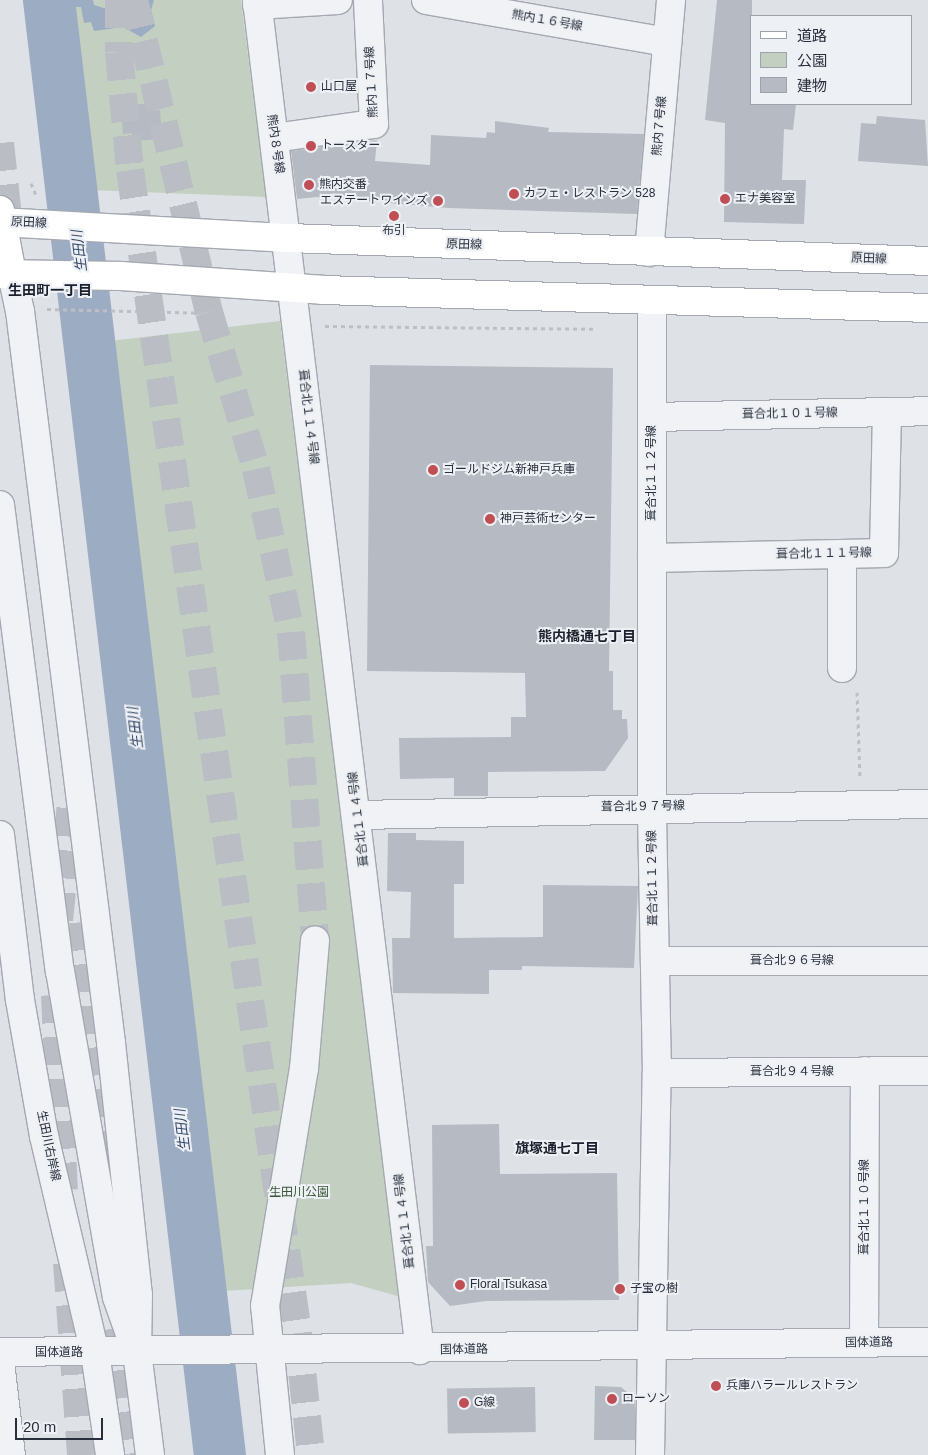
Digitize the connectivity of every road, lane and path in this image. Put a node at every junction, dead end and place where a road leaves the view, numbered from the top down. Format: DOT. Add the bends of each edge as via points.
graph roads {
  1 [pos="338,0"];
  2 [pos="368,0"];
  3 [pos="426,0"];
  4 [pos="672,0"];
  5 [pos="257,3"];
  6 [pos="667,42"];
  7 [pos="274,138"];
  8 [pos="1,218"];
  9 [pos="289,238"];
  10 [pos="649,252"];
  11 [pos="928,260"];
  12 [pos="6,274"];
  13 [pos="293,288"];
  14 [pos="652,300"];
  15 [pos="928,308"];
  16 [pos="38,310"];
  17 [pos="222,314"];
  18 [pos="318,326"];
  19 [pos="602,329"];
  20 [pos="928,411"];
  21 [pos="887,412"];
  22 [pos="652,417"];
  23 [pos="0,505"];
  24 [pos="842,554"];
  25 [pos="652,558"];
  26 [pos="842,668"];
  27 [pos="928,804"];
  28 [pos="861,805"];
  29 [pos="652,807"];
  30 [pos="358,815"];
  31 [pos="0,835"];
  32 [pos="314,940"];
  33 [pos="928,960"];
  34 [pos="655,961"];
  35 [pos="865,1071"];
  36 [pos="928,1071"];
  37 [pos="657,1073"];
  38 [pos="928,1342"];
  39 [pos="864,1344"];
  40 [pos="651,1348"];
  41 [pos="256,1350"];
  42 [pos="420,1350"];
  43 [pos="0,1352"];
  44 [pos="149,1352"];
  45 [pos="95,1353"];
  46 [pos="0,1362"];
  47 [pos="12,1455"];
  48 [pos="110,1455"];
  49 [pos="150,1455"];
  50 [pos="280,1455"];
  51 [pos="650,1455"];
  1 -- 5 [label="street"];
  2 -- 7 [label="street, 熊内１７号線" via="374,124"];
  3 -- 6 [label="street, 熊内１６号線"];
  4 -- 6 [label="street, 熊内７号線"];
  5 -- 7 [label="street, 熊内８号線"];
  6 -- 10 [label="street, 熊内７号線"];
  7 -- 9 [label="street, 熊内８号線"];
  8 -- 9 [label="main road, 原田線" via="41,224"];
  8 -- 12 [label="main road"];
  9 -- 10 [label="main road, 原田線"];
  9 -- 13 [label="street, 熊内８号線"];
  10 -- 11 [label="main road, 原田線"];
  12 -- 13 [label="main road" via="120,276"];
  12 -- 44 [label="street" via="20,310 111,1043 138,1295"];
  13 -- 14 [label="main road"];
  13 -- 30 [label="street, 葺合北１１４号線"];
  14 -- 15 [label="main road"];
  14 -- 22 [label="street, 葺合北１１２号線"];
  16 -- 17 [label="path" via="116,309"];
  18 -- 19 [label="path"];
  20 -- 21 [label="street, 葺合北１０１号線"];
  21 -- 22 [label="street, 葺合北１０１号線"];
  21 -- 24 [label="street, 葺合北１１１号線" via="884,553"];
  22 -- 25 [label="street, 葺合北１１２号線"];
  23 -- 44 [label="street" via="60,971 117,1297"];
  24 -- 25 [label="street, 葺合北１１１号線"];
  24 -- 26 [label="street"];
  25 -- 29 [label="street, 葺合北１１２号線"];
  26 -- 28 [label="path" via="856,668"];
  27 -- 28 [label="street, 葺合北９７号線"];
  28 -- 29 [label="street, 葺合北９７号線"];
  29 -- 30 [label="street, 葺合北９７号線"];
  29 -- 34 [label="street, 葺合北１１２号線"];
  30 -- 42 [label="street, 葺合北１１４号線"];
  31 -- 45 [label="street, 生田川右岸線" via="20,1000 43,1126"];
  32 -- 41 [label="street" via="304,1069"];
  33 -- 34 [label="street, 葺合北９６号線"];
  34 -- 37 [label="street, 葺合北１１２号線"];
  35 -- 36 [label="street, 葺合北９４号線"];
  35 -- 37 [label="street, 葺合北９４号線"];
  35 -- 39 [label="street, 葺合北１１０号線"];
  37 -- 40 [label="street, 葺合北１１２号線"];
  38 -- 39 [label="street, 国体道路"];
  39 -- 40 [label="street, 国体道路"];
  40 -- 42 [label="street, 国体道路"];
  40 -- 51 [label="street, 葺合北１１２号線"];
  41 -- 42 [label="street, 国体道路"];
  41 -- 44 [label="street, 国体道路"];
  41 -- 50 [label="street"];
  43 -- 45 [label="street, 国体道路"];
  44 -- 45 [label="street, 国体道路"];
  44 -- 49 [label="street"];
  45 -- 48 [label="street, 生田川右岸線"];
  46 -- 47 [label="street"];
}
